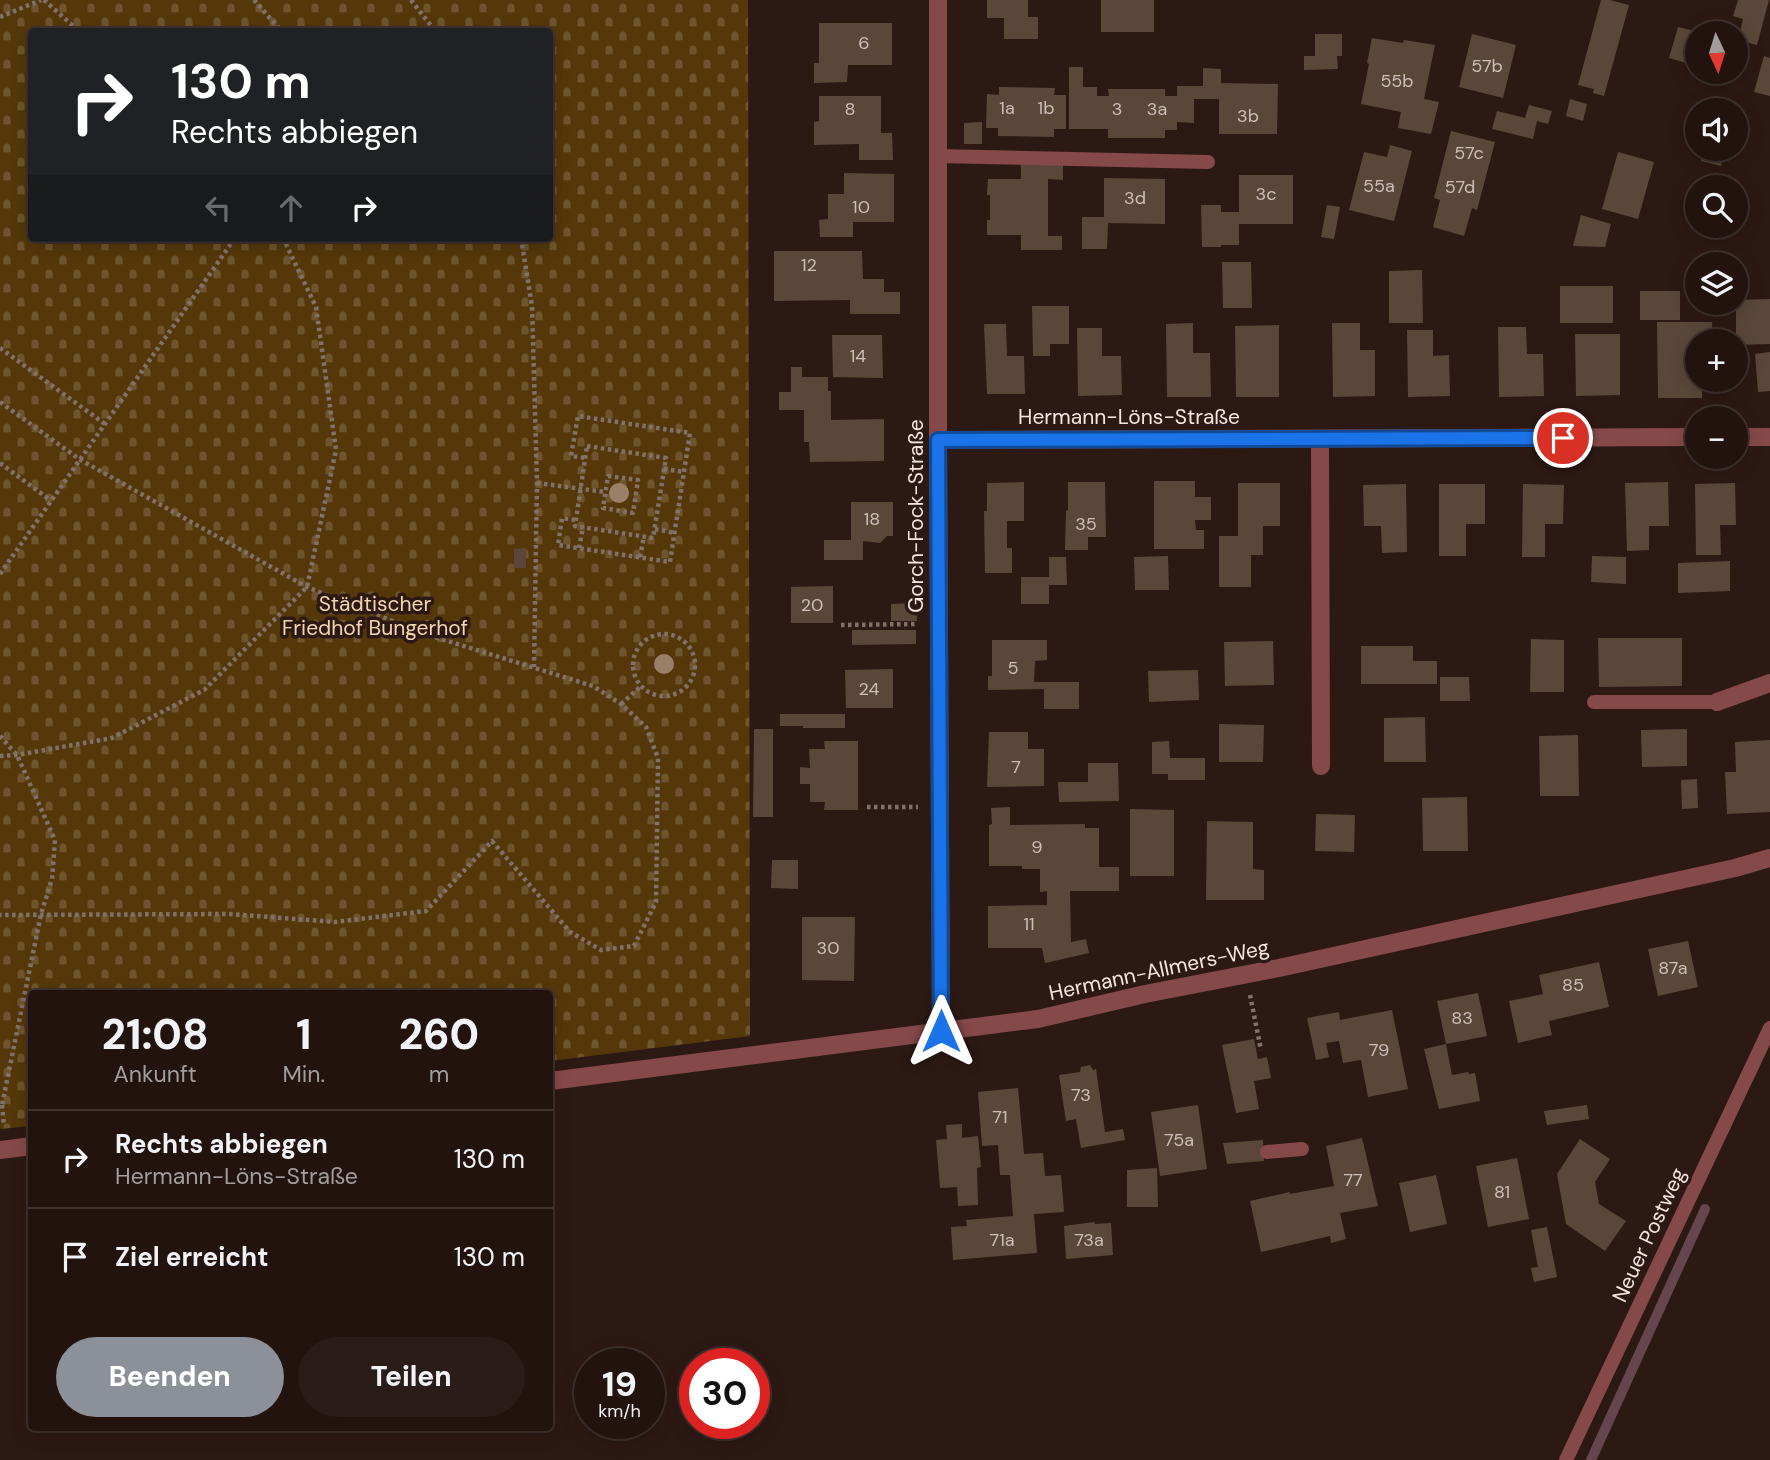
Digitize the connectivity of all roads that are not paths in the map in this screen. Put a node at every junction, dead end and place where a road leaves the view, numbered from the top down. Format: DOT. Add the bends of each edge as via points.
graph roads {
  1 [pos="938,0"];
  2 [pos="938,156"];
  3 [pos="1208,162"];
  4 [pos="1685,437"];
  5 [pos="1748,437"];
  6 [pos="1770,437"];
  7 [pos="1320,439"];
  8 [pos="938,440"];
  9 [pos="1770,683"];
  10 [pos="1594,702"];
  11 [pos="1717,702"];
  12 [pos="1321,766"];
  13 [pos="1770,858"];
  14 [pos="1770,1028"];
  15 [pos="941,1031"];
  16 [pos="553,1081"];
  17 [pos="28,1146"];
  18 [pos="1302,1149"];
  19 [pos="0,1150"];
  20 [pos="1267,1152"];
  21 [pos="1566,1460"];
  1 -- 2 [label="street, Gorch-Fock-Straße"];
  2 -- 3 [label="lane"];
  2 -- 8 [label="street, Gorch-Fock-Straße"];
  4 -- 7 [label="street, Hermann-Löns-Straße"];
  5 -- 6 [label="street"];
  7 -- 8 [label="street, Hermann-Löns-Straße"];
  7 -- 12 [label="street"];
  8 -- 15 [label="street, Gorch-Fock-Straße"];
  9 -- 11 [label="street"];
  10 -- 11 [label="lane"];
  13 -- 15 [label="street, Hermann-Allmers-Weg" via="1038,1019"];
  14 -- 21 [label="lane, Neuer Postweg"];
  15 -- 16 [label="street, Hermann-Allmers-Weg"];
  17 -- 19 [label="street"];
  18 -- 20 [label="lane"];
}
